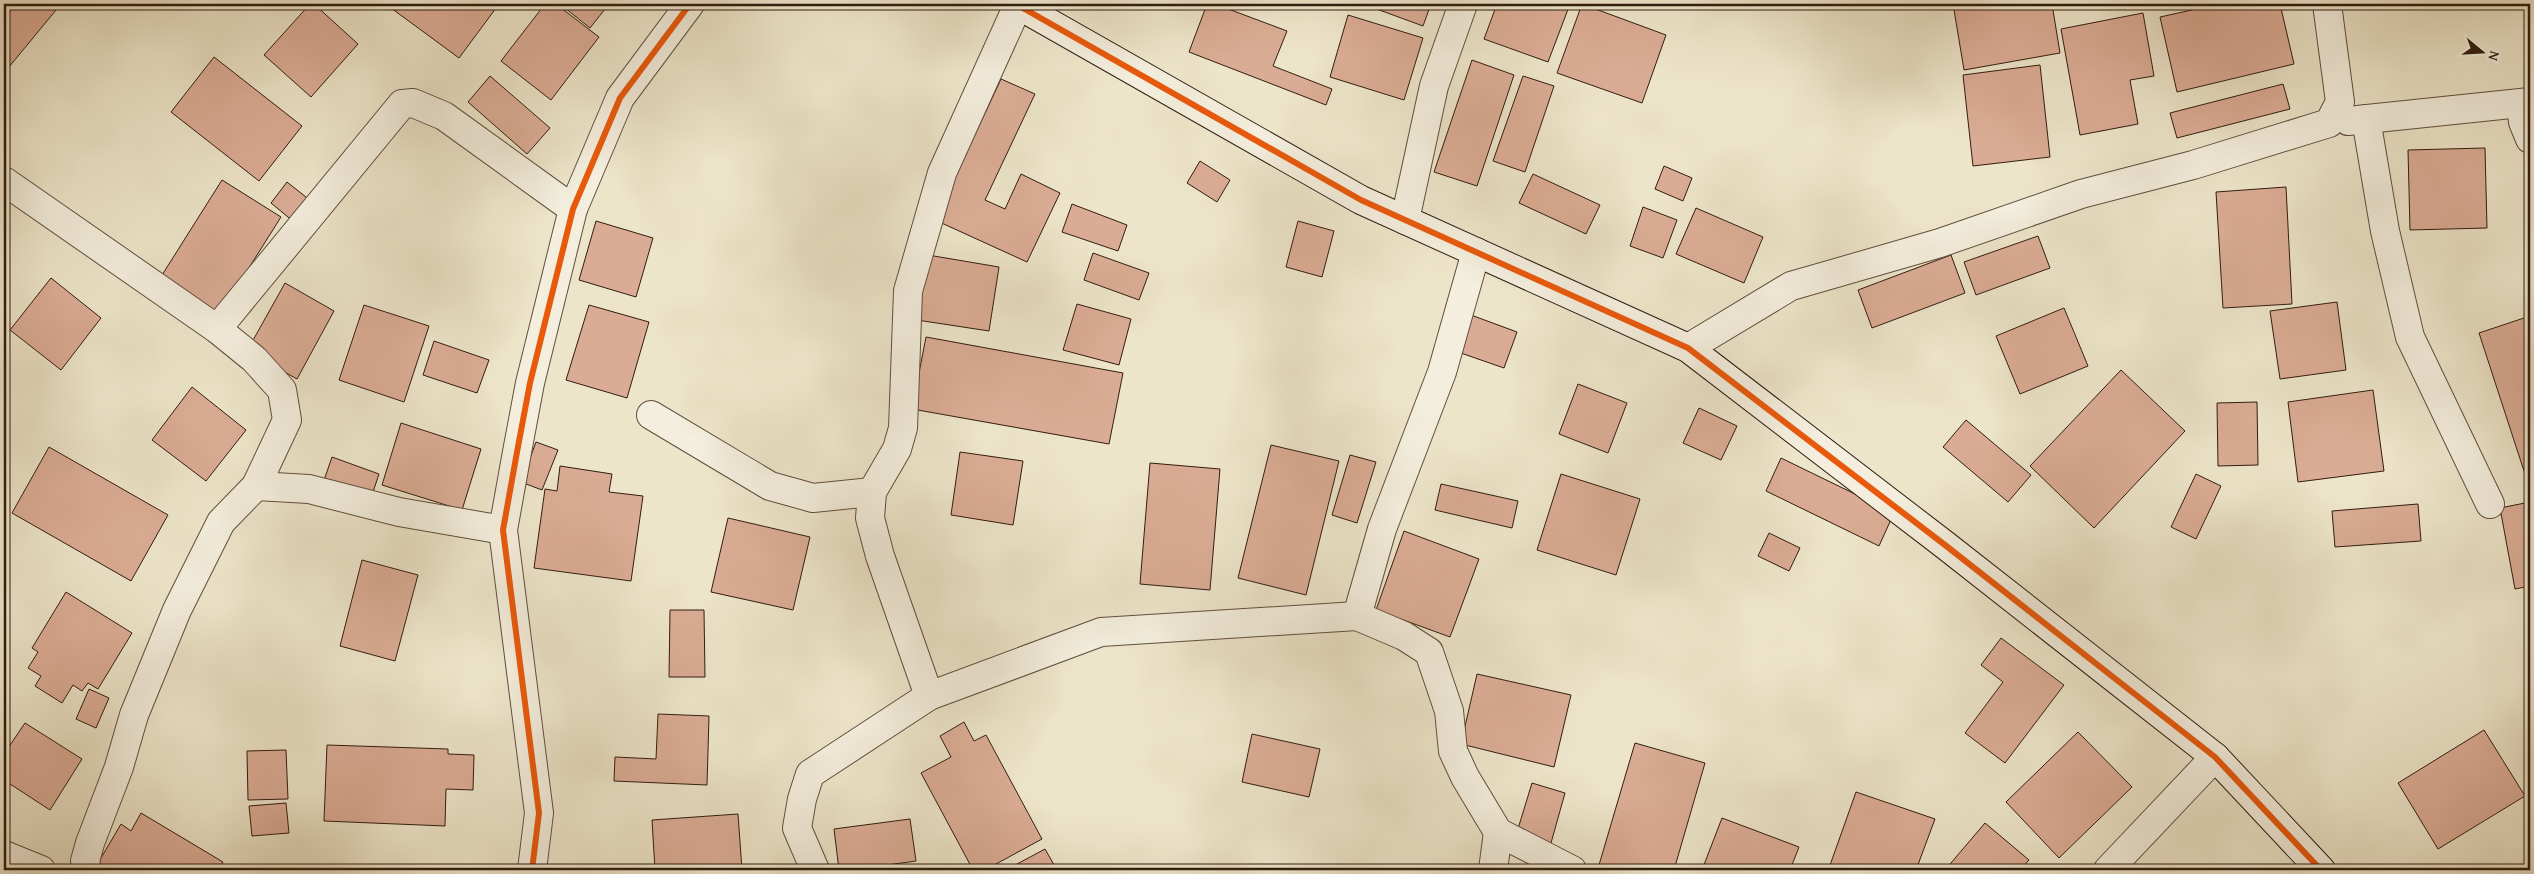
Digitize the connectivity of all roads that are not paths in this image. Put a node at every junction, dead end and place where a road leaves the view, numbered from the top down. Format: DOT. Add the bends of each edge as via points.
graph roads {
  1 [pos="690,4"];
  2 [pos="1017,4"];
  3 [pos="1463,4"];
  4 [pos="2327,4"];
  5 [pos="2526,103"];
  6 [pos="2366,119"];
  7 [pos="2330,123"];
  8 [pos="2530,139"];
  9 [pos="4,181"];
  10 [pos="572,209"];
  11 [pos="1405,220"];
  12 [pos="1476,252"];
  13 [pos="217,329"];
  14 [pos="1688,348"];
  15 [pos="651,415"];
  16 [pos="256,486"];
  17 [pos="872,492"];
  18 [pos="2490,504"];
  19 [pos="503,530"];
  20 [pos="1357,616"];
  21 [pos="929,696"];
  22 [pos="2215,757"];
  23 [pos="1498,832"];
  24 [pos="4,855"];
  25 [pos="41,870"];
  26 [pos="86,870"];
  27 [pos="532,870"];
  28 [pos="815,870"];
  29 [pos="1493,870"];
  30 [pos="1572,870"];
  31 [pos="2108,870"];
  32 [pos="2321,870"];
  1 -- 10 [label="street" via="620,98"];
  2 -- 11 [label="street" via="1361,200"];
  2 -- 17 [label="street" via="942,173 908,291 902,428 897,450"];
  3 -- 11 [label="street" via="1434,86"];
  4 -- 7 [label="street" via="2340,102"];
  5 -- 6 [label="street"];
  5 -- 8 [label="street" via="2523,122"];
  6 -- 7 [label="street"];
  6 -- 18 [label="street" via="2385,231 2410,336"];
  7 -- 14 [label="street" via="2193,165 2081,194 1940,243 1791,286"];
  9 -- 13 [label="street"];
  10 -- 13 [label="street" via="444,116 413,103 402,104"];
  10 -- 19 [label="street" via="530,383"];
  11 -- 12 [label="street"];
  12 -- 14 [label="street"];
  12 -- 20 [label="street" via="1442,372 1382,529"];
  13 -- 16 [label="street" via="254,359 282,390 287,420"];
  14 -- 22 [label="street"];
  15 -- 17 [label="street" via="770,486 813,498"];
  16 -- 19 [label="street" via="309,489 399,512"];
  16 -- 26 [label="street" via="221,522 177,610 134,715 119,767 90,843"];
  17 -- 21 [label="street" via="870,518 880,556"];
  19 -- 27 [label="street" via="539,813"];
  20 -- 21 [label="street" via="1101,632"];
  20 -- 23 [label="street" via="1404,636 1429,652 1449,711 1453,751"];
  21 -- 28 [label="street" via="810,774 797,828"];
  22 -- 31 [label="street"];
  22 -- 32 [label="street"];
  23 -- 29 [label="street"];
  23 -- 30 [label="street"];
  24 -- 25 [label="street"];
}
